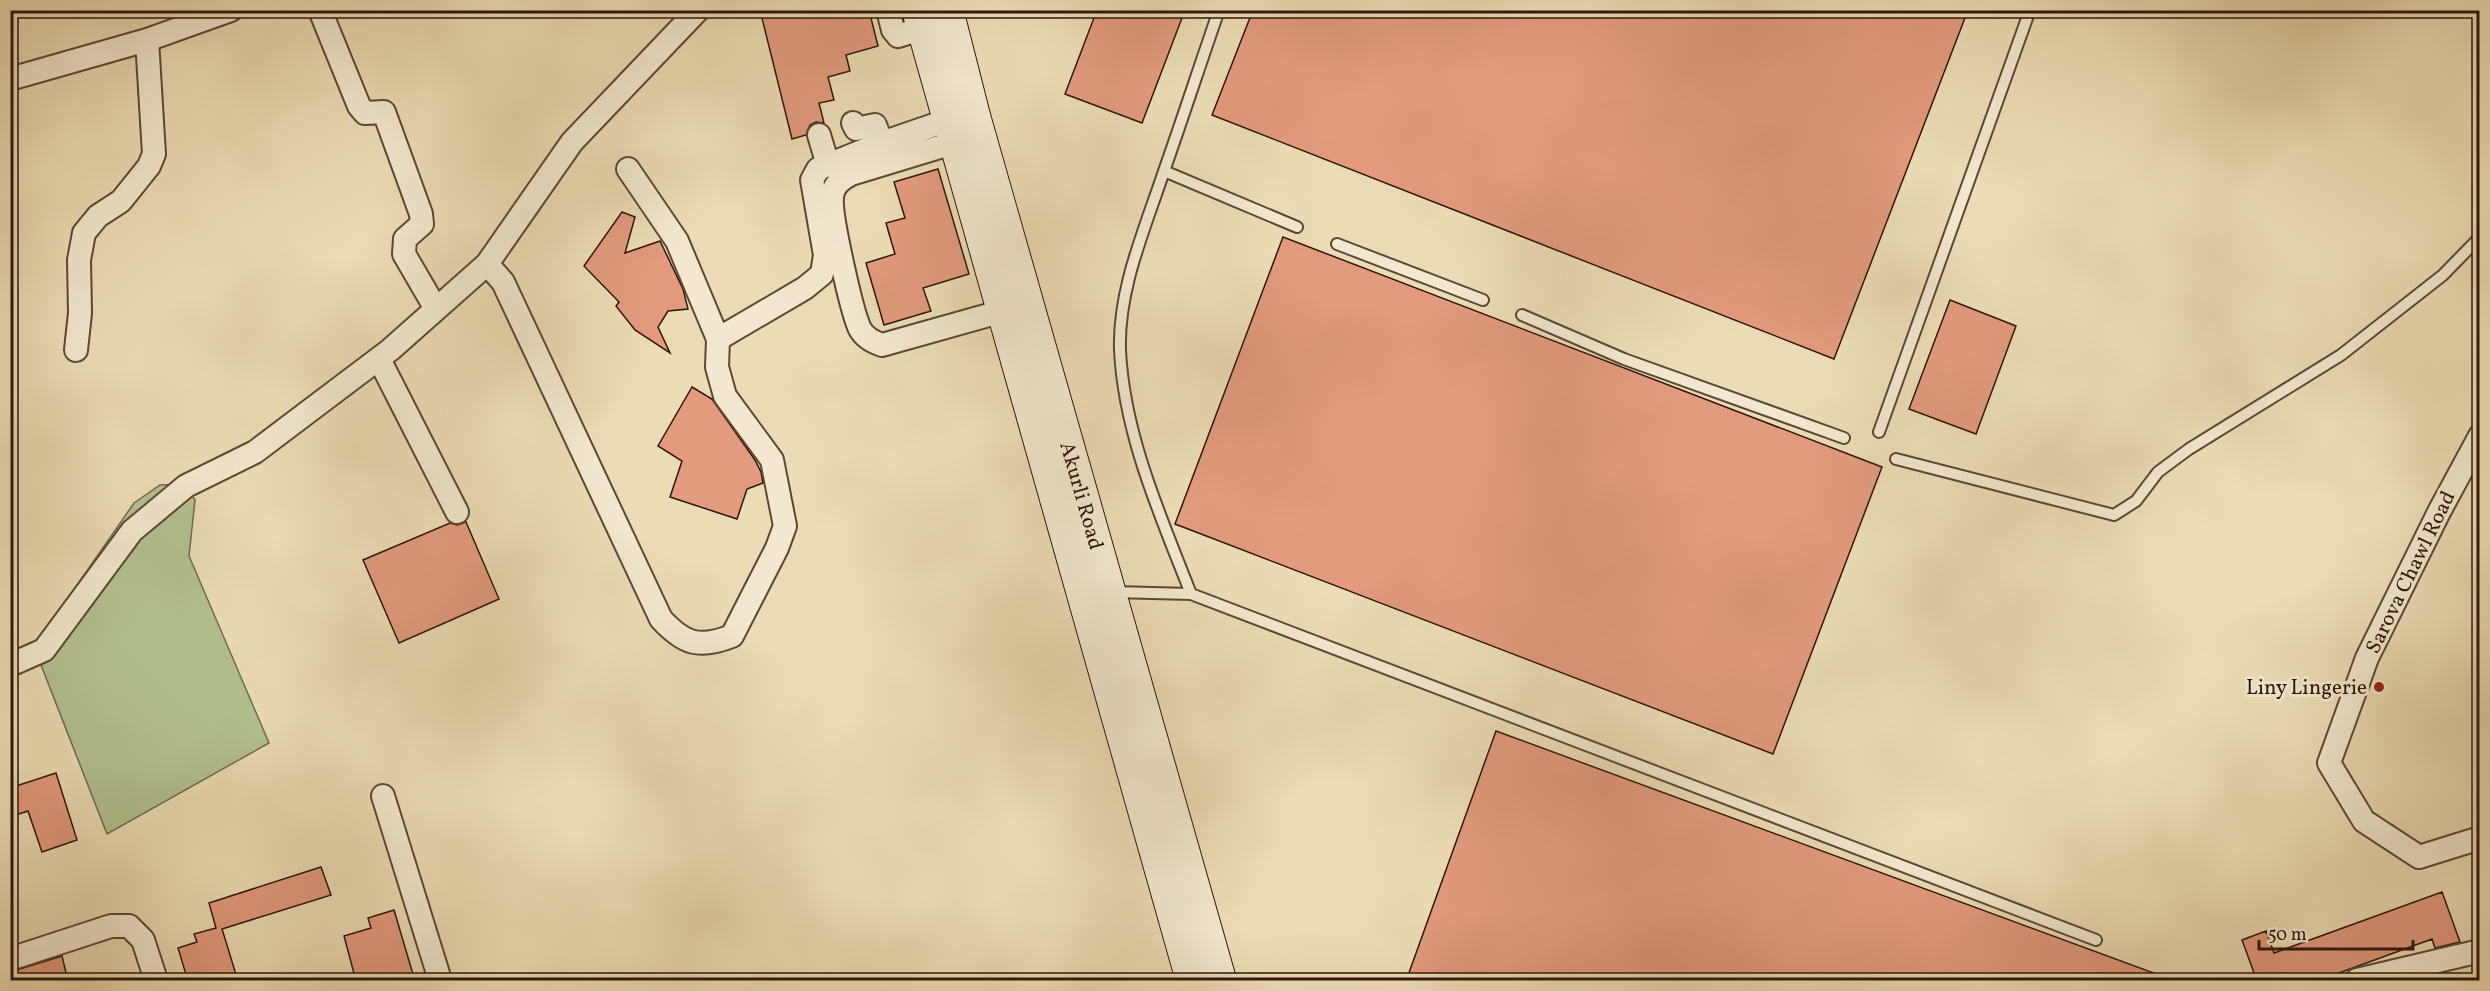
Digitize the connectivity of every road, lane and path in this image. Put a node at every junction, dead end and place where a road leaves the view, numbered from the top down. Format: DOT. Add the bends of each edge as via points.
graph roads {
  1 [pos="231,10"];
  2 [pos="320,10"];
  3 [pos="698,10"];
  4 [pos="888,10"];
  5 [pos="1219,10"];
  6 [pos="2030,10"];
  7 [pos="929,16"];
  8 [pos="147,40"];
  9 [pos="10,79"];
  10 [pos="853,123"];
  11 [pos="959,124"];
  12 [pos="819,135"];
  13 [pos="882,143"];
  14 [pos="828,165"];
  15 [pos="628,169"];
  16 [pos="1164,171"];
  17 [pos="1297,227"];
  18 [pos="2480,237"];
  19 [pos="1336,244"];
  20 [pos="487,264"];
  21 [pos="1483,300"];
  22 [pos="1015,308"];
  23 [pos="435,309"];
  24 [pos="1522,315"];
  25 [pos="718,339"];
  26 [pos="76,350"];
  27 [pos="379,359"];
  28 [pos="1879,432"];
  29 [pos="2480,436"];
  30 [pos="1844,438"];
  31 [pos="1896,459"];
  32 [pos="457,512"];
  33 [pos="1096,592"];
  34 [pos="1191,594"];
  35 [pos="10,665"];
  36 [pos="383,796"];
  37 [pos="2480,838"];
  38 [pos="2096,940"];
  39 [pos="2480,951"];
  40 [pos="10,959"];
  41 [pos="1203,969"];
  42 [pos="156,981"];
  43 [pos="440,981"];
  44 [pos="2357,981"];
  1 -- 8 [label="street"];
  2 -- 23 [label="street" via="359,106 365,113 384,112 421,214 422,224 405,239 404,254"];
  3 -- 20 [label="street" via="572,142"];
  4 -- 7 [label="street" via="898,36"];
  5 -- 16 [label="lane"];
  6 -- 28 [label="lane"];
  7 -- 11 [label="street, Akurli Road"];
  8 -- 9 [label="street"];
  8 -- 26 [label="street" via="154,154 121,201 98,216 84,233 79,260"];
  10 -- 13 [label="street" via="856,129 875,125"];
  11 -- 13 [label="street"];
  11 -- 22 [label="street, Akurli Road"];
  11 -- 22 [label="street" via="837,184 831,198 845,276 861,330 869,340 882,345"];
  12 -- 14 [label="street"];
  13 -- 14 [label="street"];
  14 -- 25 [label="street" via="818,169 812,180 825,255 822,274"];
  15 -- 25 [label="street" via="677,241"];
  16 -- 17 [label="lane"];
  16 -- 34 [label="lane" via="1135,255 1121,315 1120,351 1140,454"];
  18 -- 31 [label="lane" via="2443,275 2341,355 2189,449 2158,472 2136,501 2114,515"];
  19 -- 21 [label="lane"];
  20 -- 23 [label="street"];
  20 -- 25 [label="street" via="503,282 661,619 675,634 692,643 716,642 732,636 785,526 772,460 725,396 717,368"];
  22 -- 33 [label="street, Akurli Road"];
  23 -- 27 [label="street"];
  24 -- 30 [label="lane" via="1624,359"];
  27 -- 32 [label="street"];
  27 -- 35 [label="street" via="255,452 186,486 141,523 44,650"];
  29 -- 37 [label="street, Sarova Chawl Road" via="2367,658 2329,763 2364,821 2419,857"];
  33 -- 34 [label="lane"];
  33 -- 41 [label="street, Akurli Road"];
  34 -- 38 [label="lane"];
  36 -- 43 [label="street"];
  39 -- 44 [label="street"];
  40 -- 42 [label="street" via="111,926 129,926 143,940"];
}
